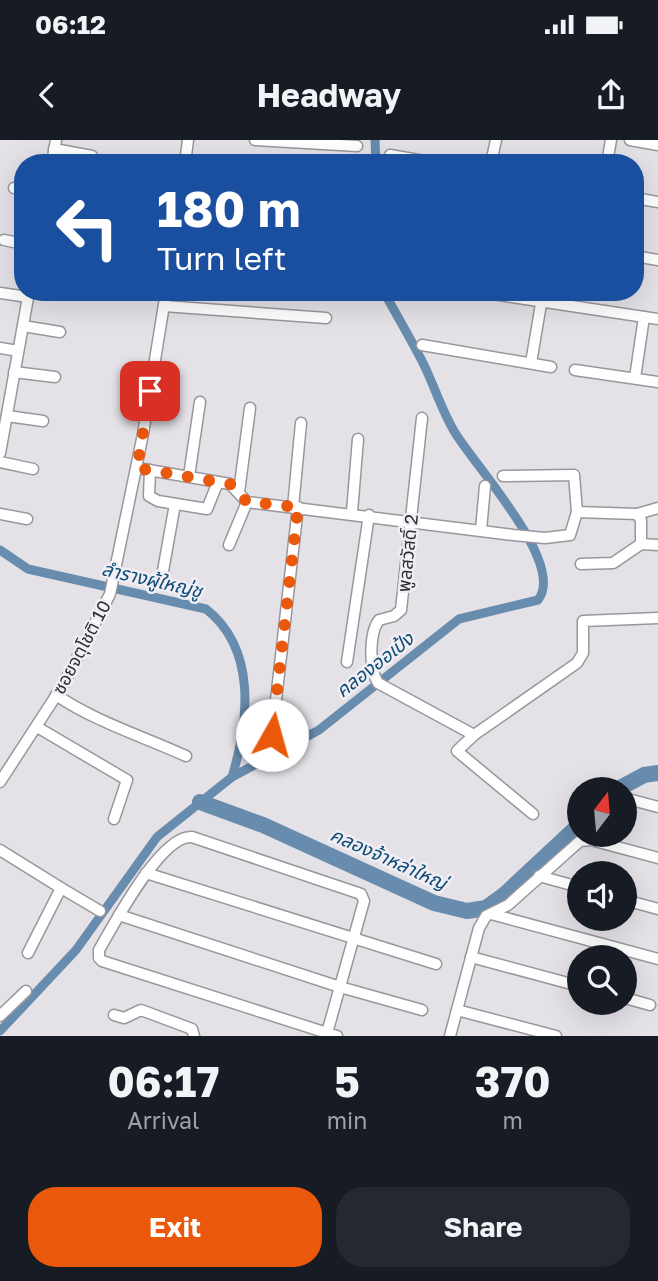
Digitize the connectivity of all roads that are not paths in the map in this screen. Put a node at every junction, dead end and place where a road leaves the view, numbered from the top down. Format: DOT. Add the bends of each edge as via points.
graph roads {
  1 [pos="255,140"];
  2 [pos="630,140"];
  3 [pos="316,142"];
  4 [pos="53,143"];
  5 [pos="651,143"];
  6 [pos="357,146"];
  7 [pos="86,154"];
  8 [pos="4,240"];
  9 [pos="14,242"];
  10 [pos="27,301"];
  11 [pos="165,301"];
  12 [pos="541,301"];
  13 [pos="562,301"];
  14 [pos="164,306"];
  15 [pos="644,317"];
  16 [pos="326,318"];
  17 [pos="658,320"];
  18 [pos="23,326"];
  19 [pos="60,332"];
  20 [pos="422,345"];
  21 [pos="0,348"];
  22 [pos="18,351"];
  23 [pos="531,363"];
  24 [pos="551,367"];
  25 [pos="575,370"];
  26 [pos="14,372"];
  27 [pos="55,377"];
  28 [pos="635,378"];
  29 [pos="658,382"];
  30 [pos="5,402"];
  31 [pos="200,402"];
  32 [pos="250,408"];
  33 [pos="7,416"];
  34 [pos="422,418"];
  35 [pos="43,421"];
  36 [pos="301,423"];
  37 [pos="358,439"];
  38 [pos="0,453"];
  39 [pos="0,462"];
  40 [pos="137,468"];
  41 [pos="33,469"];
  42 [pos="150,470"];
  43 [pos="189,476"];
  44 [pos="503,476"];
  45 [pos="218,482"];
  46 [pos="485,486"];
  47 [pos="239,492"];
  48 [pos="247,502"];
  49 [pos="175,505"];
  50 [pos="296,507"];
  51 [pos="658,508"];
  52 [pos="352,512"];
  53 [pos="576,512"];
  54 [pos="0,514"];
  55 [pos="637,514"];
  56 [pos="369,515"];
  57 [pos="27,519"];
  58 [pos="411,521"];
  59 [pos="481,530"];
  60 [pos="641,544"];
  61 [pos="229,545"];
  62 [pos="658,545"];
  63 [pos="581,565"];
  64 [pos="163,571"];
  65 [pos="658,618"];
  66 [pos="347,662"];
  67 [pos="56,695"];
  68 [pos="37,727"];
  69 [pos="272,735"];
  70 [pos="474,735"];
  71 [pos="186,756"];
  72 [pos="0,782"];
  73 [pos="637,801"];
  74 [pos="658,807"];
  75 [pos="533,814"];
  76 [pos="114,819"];
  77 [pos="0,850"];
  78 [pos="658,858"];
  79 [pos="146,873"];
  80 [pos="539,876"];
  81 [pos="567,884"];
  82 [pos="61,888"];
  83 [pos="637,903"];
  84 [pos="658,909"];
  85 [pos="100,911"];
  86 [pos="491,914"];
  87 [pos="119,915"];
  88 [pos="354,940"];
  89 [pos="28,953"];
  90 [pos="471,957"];
  91 [pos="658,958"];
  92 [pos="436,964"];
  93 [pos="567,983"];
  94 [pos="340,987"];
  95 [pos="26,991"];
  96 [pos="637,1001"];
  97 [pos="650,1005"];
  98 [pos="422,1010"];
  99 [pos="457,1010"];
  100 [pos="114,1015"];
  101 [pos="0,1016"];
  102 [pos="332,1035"];
  103 [pos="194,1036"];
  104 [pos="450,1036"];
  105 [pos="556,1036"];
  1 -- 3 [label="street"];
  2 -- 5 [label="street"];
  3 -- 6 [label="street"];
  4 -- 7 [label="street"];
  8 -- 9 [label="street"];
  10 -- 18 [label="street"];
  11 -- 14 [label="street, ซอยจตุโชติ 10"];
  12 -- 23 [label="street"];
  13 -- 15 [label="street"];
  14 -- 16 [label="street"];
  14 -- 40 [label="street, ซอยจตุโชติ 10"];
  15 -- 17 [label="street"];
  15 -- 28 [label="street"];
  18 -- 19 [label="street"];
  18 -- 22 [label="street"];
  20 -- 23 [label="street"];
  21 -- 22 [label="street"];
  22 -- 26 [label="street"];
  23 -- 24 [label="street"];
  25 -- 28 [label="street"];
  26 -- 27 [label="street"];
  26 -- 30 [label="street"];
  28 -- 29 [label="street"];
  30 -- 33 [label="street"];
  31 -- 43 [label="street"];
  32 -- 47 [label="street"];
  33 -- 35 [label="street"];
  33 -- 38 [label="street"];
  34 -- 58 [label="street, พูลสวัสดิ์ 2"];
  36 -- 50 [label="street"];
  37 -- 52 [label="street"];
  39 -- 41 [label="street"];
  40 -- 42 [label="street"];
  40 -- 67 [label="street, ซอยจตุโชติ 10" via="112,586"];
  42 -- 43 [label="street"];
  42 -- 49 [label="street" via="149,496"];
  43 -- 45 [label="street"];
  44 -- 53 [label="street" via="572,474"];
  45 -- 47 [label="street"];
  45 -- 49 [label="street" via="207,509"];
  46 -- 59 [label="street"];
  47 -- 48 [label="street"];
  48 -- 50 [label="street"];
  48 -- 61 [label="street"];
  49 -- 64 [label="street"];
  50 -- 52 [label="street"];
  50 -- 69 [label="street"];
  51 -- 55 [label="street"];
  52 -- 56 [label="street"];
  53 -- 55 [label="street"];
  53 -- 59 [label="street" via="570,535 545,538"];
  54 -- 57 [label="street"];
  55 -- 60 [label="street"];
  56 -- 58 [label="street"];
  56 -- 66 [label="street"];
  58 -- 59 [label="street"];
  58 -- 70 [label="street, พูลสวัสดิ์ 2" via="401,610 376,624 371,672 378,683"];
  60 -- 62 [label="street"];
  60 -- 63 [label="street" via="613,563"];
  65 -- 70 [label="street" via="583,621 583,653 578,663"];
  67 -- 68 [label="street, ซอยจตุโชติ 10"];
  67 -- 71 [label="street" via="89,717"];
  68 -- 72 [label="street, ซอยจตุโชติ 10"];
  68 -- 76 [label="street" via="127,780"];
  70 -- 75 [label="street" via="457,751"];
  73 -- 74 [label="street"];
  77 -- 82 [label="street"];
  78 -- 80 [label="street" via="585,839"];
  79 -- 87 [label="street"];
  79 -- 88 [label="street"];
  79 -- 88 [label="street" via="183,837 358,891 364,901"];
  80 -- 81 [label="street"];
  80 -- 86 [label="street"];
  82 -- 85 [label="street"];
  82 -- 89 [label="street"];
  83 -- 84 [label="street"];
  86 -- 90 [label="street" via="481,922"];
  86 -- 91 [label="street"];
  87 -- 94 [label="street"];
  87 -- 102 [label="street" via="99,950 102,961"];
  88 -- 92 [label="street"];
  88 -- 94 [label="street"];
  90 -- 93 [label="street"];
  90 -- 99 [label="street"];
  94 -- 98 [label="street"];
  94 -- 102 [label="street"];
  95 -- 101 [label="street"];
  96 -- 97 [label="street"];
  99 -- 104 [label="street"];
  99 -- 105 [label="street"];
  100 -- 103 [label="street" via="124,1018 141,1010 192,1029"];
}
